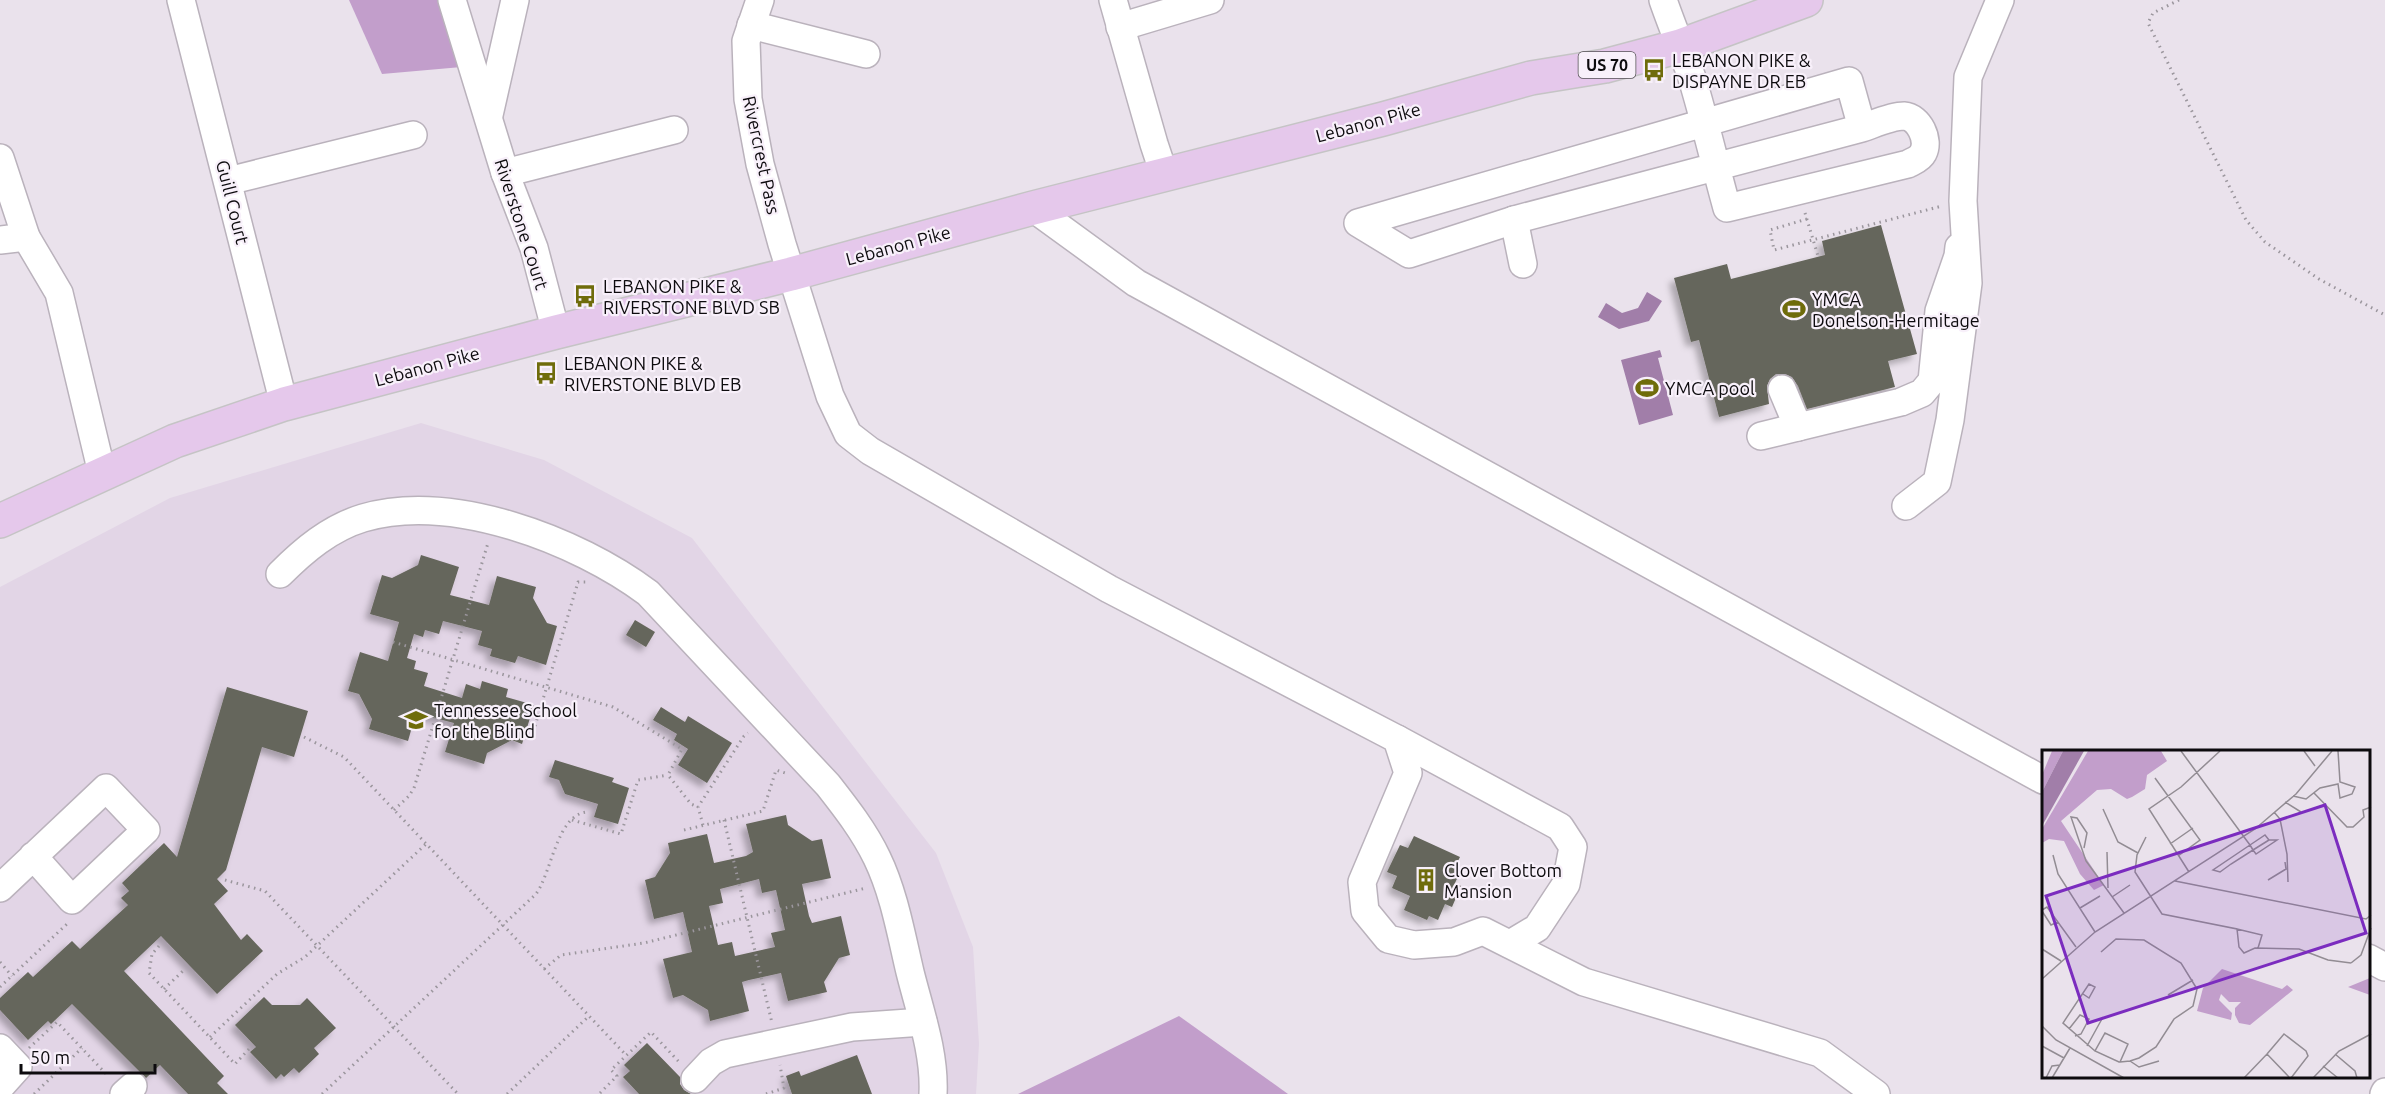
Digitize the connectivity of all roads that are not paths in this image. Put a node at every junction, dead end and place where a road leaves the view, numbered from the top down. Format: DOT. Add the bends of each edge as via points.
graph roads {
  1 [pos="181,0"];
  2 [pos="453,0"];
  3 [pos="515,0"];
  4 [pos="1113,0"];
  5 [pos="1210,0"];
  6 [pos="1664,0"];
  7 [pos="1806,0"];
  8 [pos="2000,0"];
  9 [pos="756,12"];
  10 [pos="1120,27"];
  11 [pos="1680,46"];
  12 [pos="866,54"];
  13 [pos="489,116"];
  14 [pos="1704,123"];
  15 [pos="1862,128"];
  16 [pos="674,130"];
  17 [pos="413,135"];
  18 [pos="0,158"];
  19 [pos="1716,168"];
  20 [pos="505,173"];
  21 [pos="1164,174"];
  22 [pos="228,181"];
  23 [pos="1963,201"];
  24 [pos="1033,208"];
  25 [pos="1514,220"];
  26 [pos="13,238"];
  27 [pos="1523,264"];
  28 [pos="791,274"];
  29 [pos="556,332"];
  30 [pos="1782,389"];
  31 [pos="284,404"];
  32 [pos="1798,427"];
  33 [pos="1761,436"];
  34 [pos="102,473"];
  35 [pos="1906,506"];
  36 [pos="0,521"];
  37 [pos="280,574"];
  38 [pos="1398,739"];
  39 [pos="2042,779"];
  40 [pos="33,856"];
  41 [pos="0,888"];
  42 [pos="1510,944"];
  43 [pos="2370,959"];
  44 [pos="2385,967"];
  45 [pos="923,1022"];
  46 [pos="0,1048"];
  47 [pos="695,1079"];
  48 [pos="0,1087"];
  49 [pos="933,1094"];
  50 [pos="1876,1094"];
  1 -- 22 [label="street, Guill Court"];
  2 -- 13 [label="street, Riverstone Court"];
  3 -- 13 [label="street, Riverstone Court"];
  4 -- 10 [label="street"];
  5 -- 10 [label="street"];
  6 -- 11 [label="street"];
  7 -- 11 [label="main road, Lebanon Pike / US 70"];
  8 -- 23 [label="street" via="1968,77"];
  9 -- 12 [label="street"];
  9 -- 28 [label="street, Rivercrest Pass" via="746,41 748,99 760,164"];
  10 -- 21 [label="street"];
  11 -- 14 [label="street"];
  11 -- 21 [label="main road, Lebanon Pike / US 70" via="1605,66 1531,78"];
  13 -- 20 [label="street, Riverstone Court"];
  14 -- 15 [label="street" via="1849,81"];
  14 -- 19 [label="street"];
  14 -- 25 [label="street" via="1358,223 1409,254"];
  15 -- 19 [label="street"];
  15 -- 19 [label="street" via="1903,116 1920,126 1925,145 1920,157 1908,164 1726,208"];
  16 -- 20 [label="street"];
  17 -- 22 [label="street"];
  18 -- 26 [label="street"];
  19 -- 25 [label="street"];
  20 -- 29 [label="street, Riverstone Court" via="534,248"];
  21 -- 24 [label="main road, Lebanon Pike / US 70"];
  22 -- 31 [label="street, Guill Court"];
  23 -- 32 [label="street" via="1958,256 1939,311 1932,381 1922,393 1901,402 1869,405"];
  23 -- 35 [label="street" via="1968,284 1950,420 1937,482"];
  24 -- 28 [label="main road, Lebanon Pike / US 70"];
  24 -- 39 [label="street" via="1136,283"];
  25 -- 27 [label="street"];
  26 -- 34 [label="street" via="60,293"];
  28 -- 29 [label="main road, Lebanon Pike / US 70"];
  28 -- 38 [label="street, Rivercrest Pass" via="830,396 848,434 870,451 1109,589"];
  29 -- 31 [label="main road, Lebanon Pike / US 70"];
  30 -- 32 [label="street"];
  31 -- 34 [label="main road, Lebanon Pike / US 70" via="175,441"];
  32 -- 33 [label="street"];
  34 -- 36 [label="main road, Lebanon Pike / US 70"];
  37 -- 45 [label="street" via="313,543 343,526 384,513 430,512 465,516 550,538 629,579 658,602 851,814 886,882"];
  38 -- 42 [label="street, Rivercrest Pass" via="1560,827 1573,848 1566,884 1537,928"];
  38 -- 42 [label="street" via="1408,773 1362,882 1365,911 1389,939 1414,945 1454,942 1483,930"];
  40 -- 41 [label="street"];
  42 -- 50 [label="street" via="1584,982 1820,1053"];
  43 -- 44 [label="street"];
  45 -- 47 [label="street" via="852,1027 725,1054"];
  45 -- 49 [label="street"];
  46 -- 48 [label="street" via="18,1067"];
}
